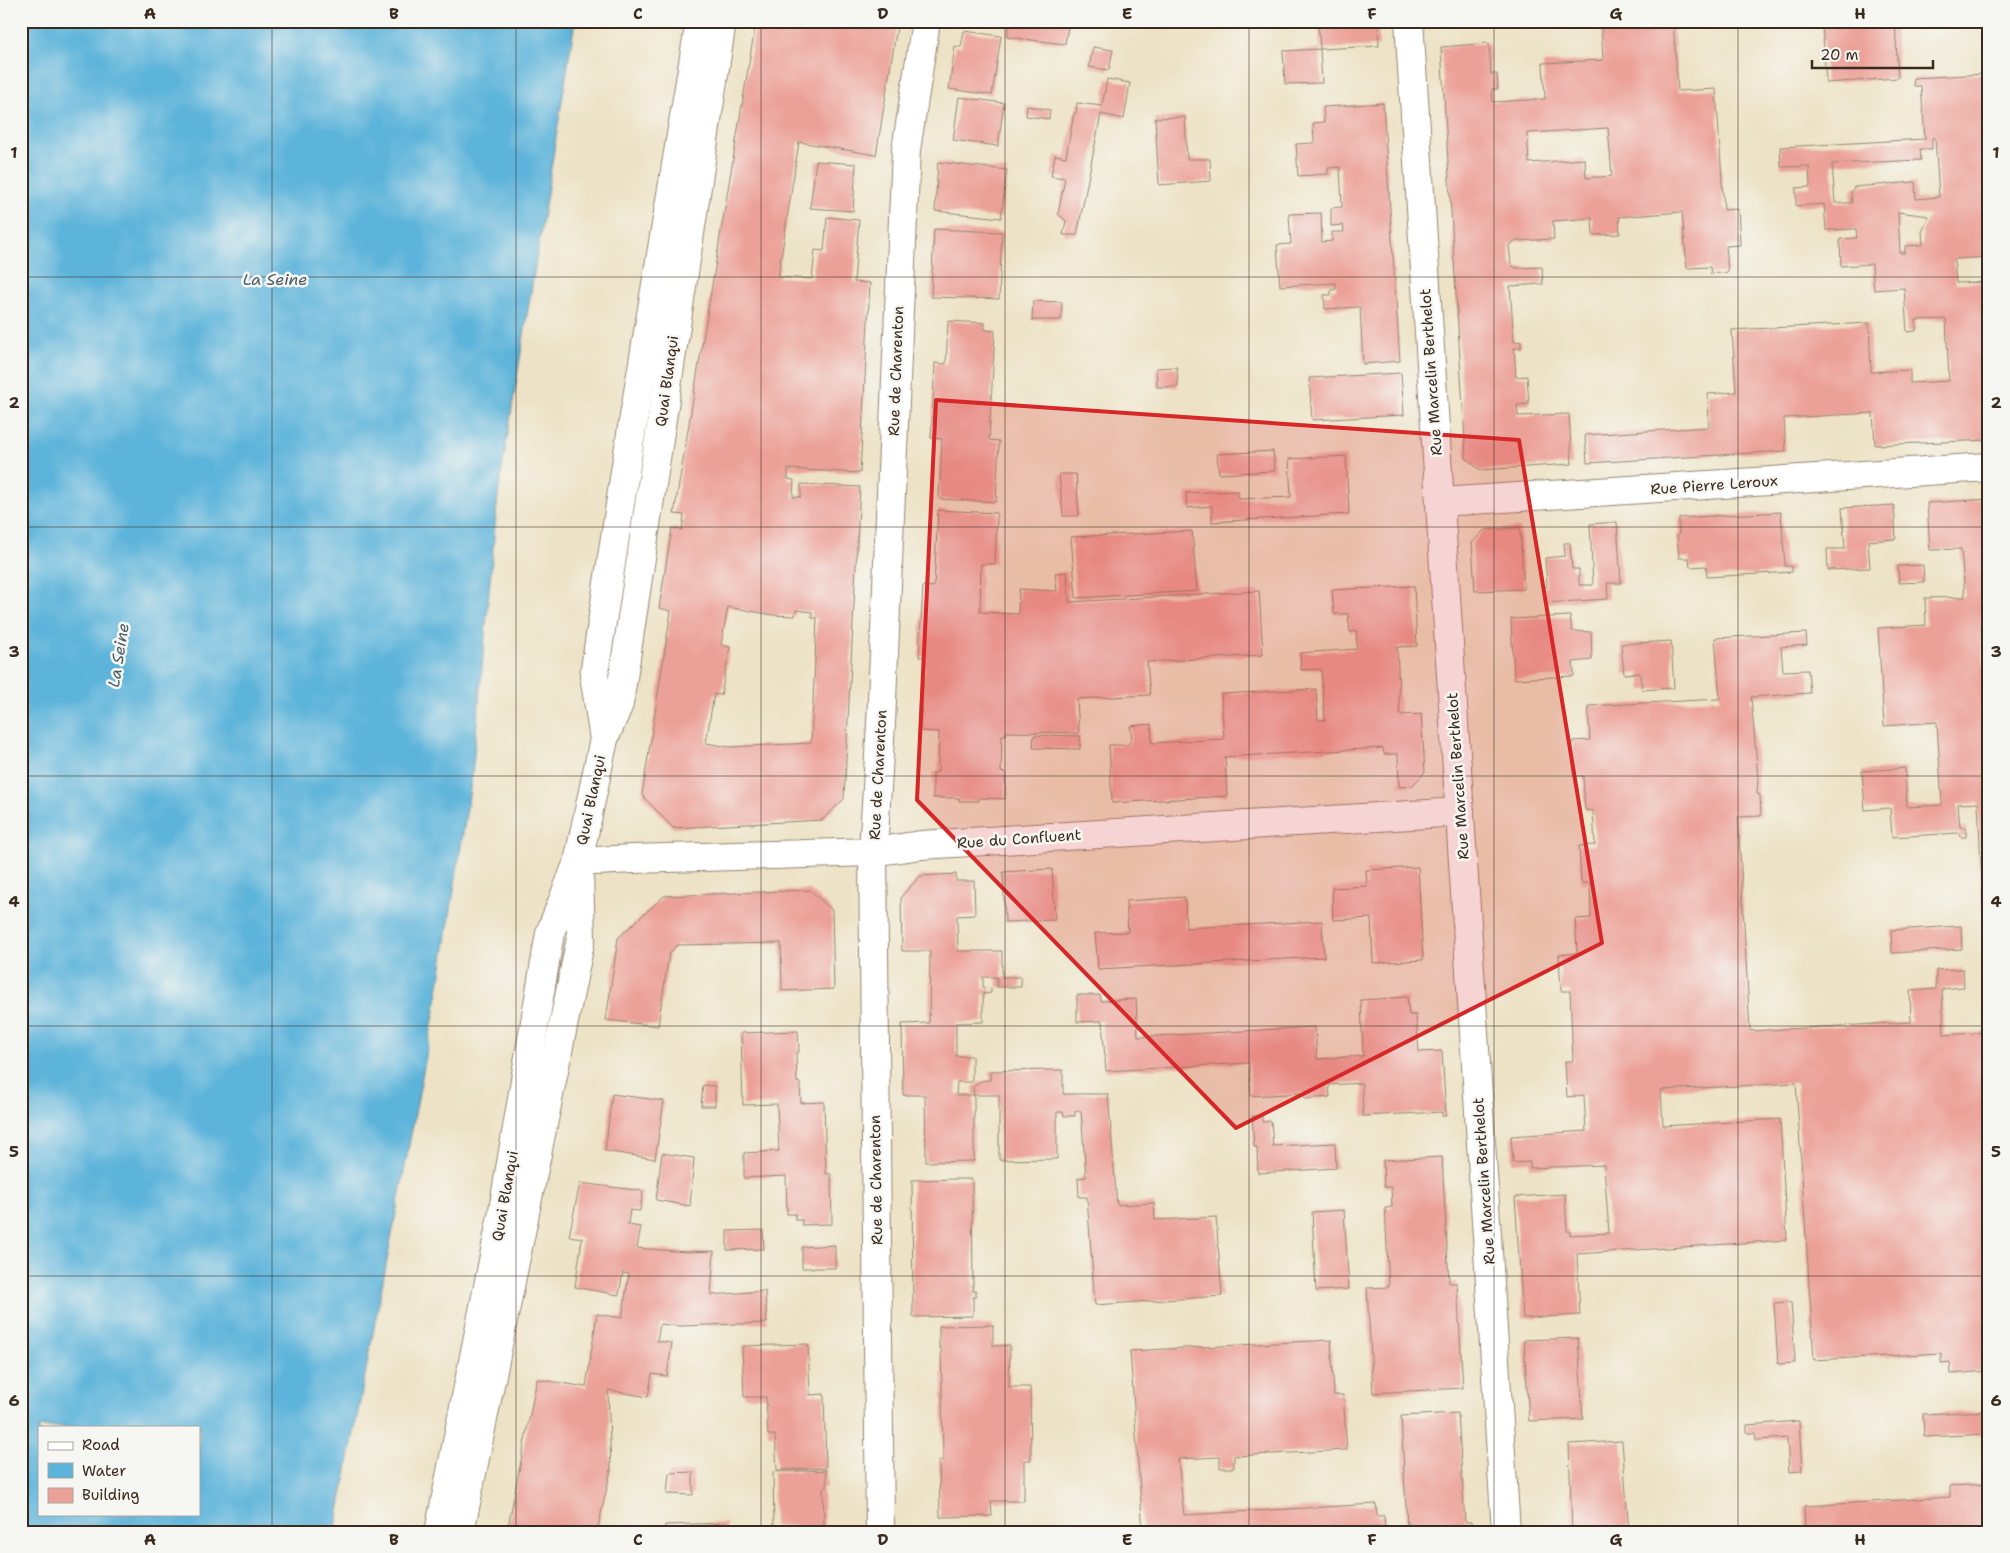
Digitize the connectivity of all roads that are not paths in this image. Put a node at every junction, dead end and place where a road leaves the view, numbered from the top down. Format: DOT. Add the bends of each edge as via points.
graph roads {
  1 [pos="700,21"];
  2 [pos="722,21"];
  3 [pos="926,21"];
  4 [pos="1409,21"];
  5 [pos="1989,467"];
  6 [pos="1440,502"];
  7 [pos="604,739"];
  8 [pos="1460,812"];
  9 [pos="873,852"];
  10 [pos="578,862"];
  11 [pos="439,1532"];
  12 [pos="460,1532"];
  13 [pos="880,1532"];
  14 [pos="1506,1532"];
  1 -- 7 [label="street, Quai Blanqui" via="594,675"];
  2 -- 7 [label="street, Quai Blanqui" via="620,704"];
  3 -- 9 [label="street, Rue de Charenton" via="906,150"];
  4 -- 6 [label="street, Rue Marcelin Berthelot"];
  5 -- 6 [label="street, Rue Pierre Leroux"];
  6 -- 8 [label="street, Rue Marcelin Berthelot"];
  7 -- 10 [label="street, Quai Blanqui"];
  8 -- 9 [label="street, Rue du Confluent" via="921,845"];
  8 -- 14 [label="street, Rue Marcelin Berthelot"];
  9 -- 10 [label="street, Rue du Confluent"];
  9 -- 13 [label="street, Rue de Charenton"];
  10 -- 11 [label="street, Quai Blanqui" via="550,933 502,1216"];
  10 -- 12 [label="street, Quai Blanqui" via="581,938"];
}
